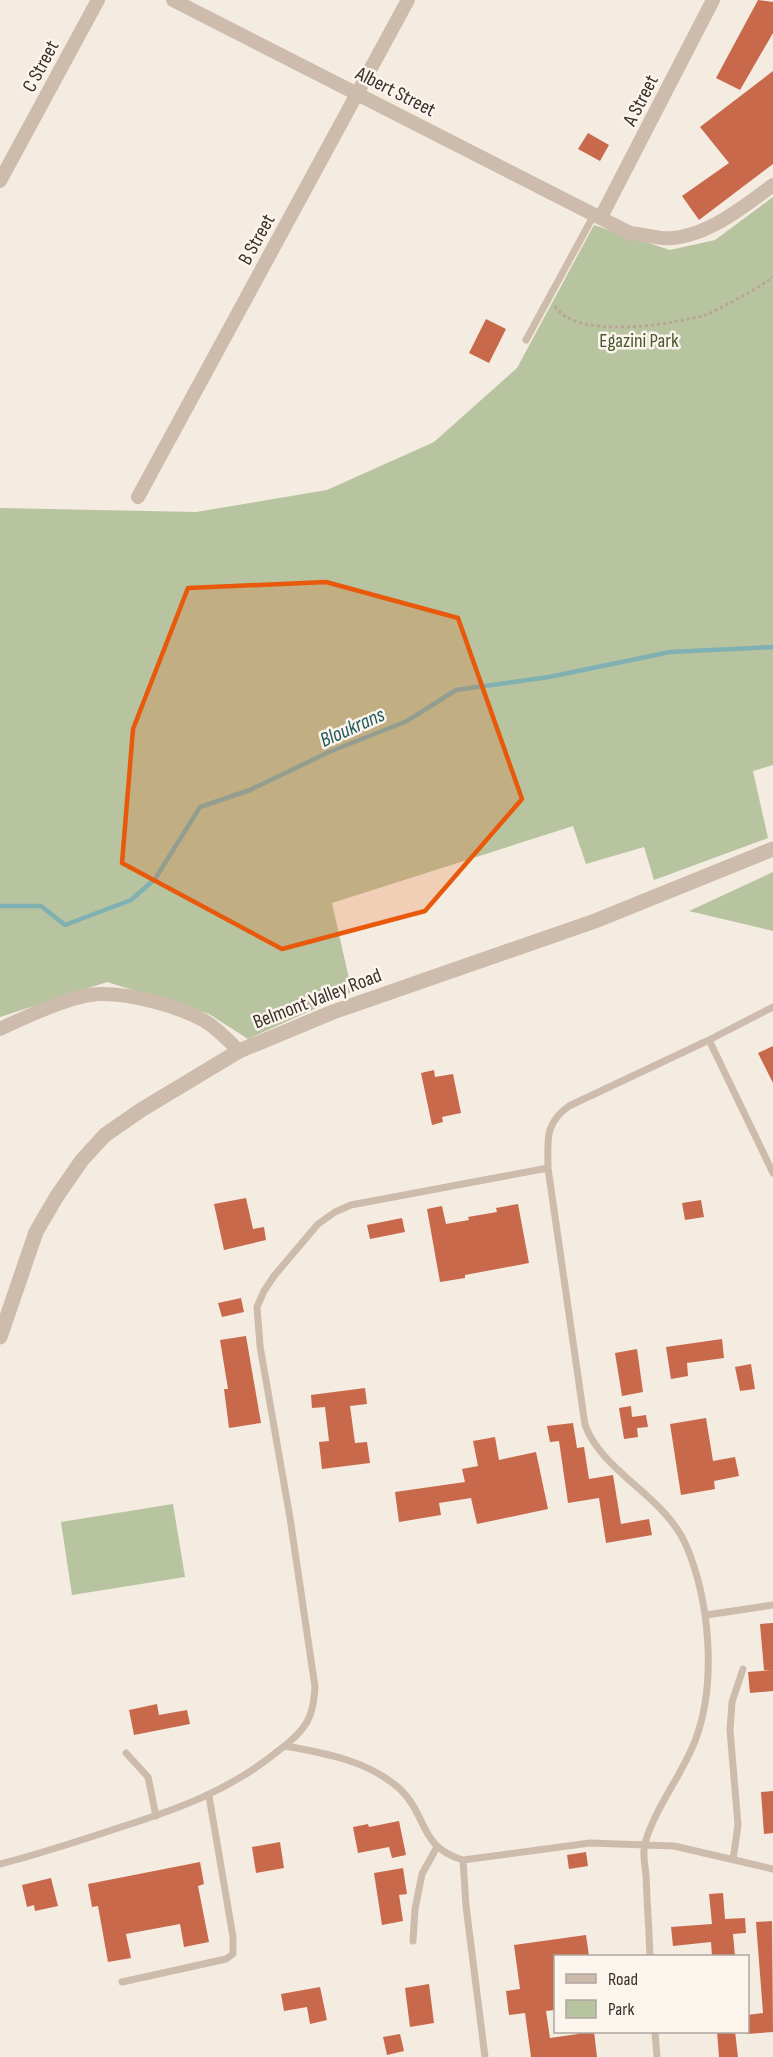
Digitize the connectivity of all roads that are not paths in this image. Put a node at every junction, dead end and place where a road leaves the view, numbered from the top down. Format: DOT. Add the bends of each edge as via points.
graph roads {
  1 [pos="98,0"];
  2 [pos="173,0"];
  3 [pos="408,0"];
  4 [pos="712,0"];
  5 [pos="358,94"];
  6 [pos="0,182"];
  7 [pos="773,184"];
  8 [pos="598,215"];
  9 [pos="526,340"];
  10 [pos="138,497"];
  11 [pos="773,849"];
  12 [pos="773,1007"];
  13 [pos="0,1029"];
  14 [pos="709,1040"];
  15 [pos="240,1051"];
  16 [pos="548,1168"];
  17 [pos="773,1173"];
  18 [pos="0,1337"];
  19 [pos="773,1605"];
  20 [pos="706,1615"];
  21 [pos="743,1669"];
  22 [pos="285,1746"];
  23 [pos="126,1753"];
  24 [pos="209,1796"];
  25 [pos="156,1816"];
  26 [pos="644,1845"];
  27 [pos="437,1847"];
  28 [pos="463,1860"];
  29 [pos="733,1860"];
  30 [pos="0,1864"];
  31 [pos="773,1869"];
  32 [pos="412,1941"];
  33 [pos="650,1955"];
  34 [pos="122,1982"];
  35 [pos="655,2033"];
  36 [pos="485,2057"];
  37 [pos="657,2057"];
  1 -- 6 [label="street, C Street"];
  2 -- 5 [label="street, Albert Street"];
  3 -- 5 [label="street, B Street"];
  4 -- 8 [label="street, A Street"];
  5 -- 8 [label="street, Albert Street"];
  5 -- 10 [label="street, B Street"];
  7 -- 8 [label="street, Albert Street" via="723,221 687,235 664,238 630,232"];
  8 -- 9 [label="lane"];
  11 -- 15 [label="street, Belmont Valley Road" via="595,921 333,1012"];
  12 -- 14 [label="lane"];
  13 -- 15 [label="street" via="69,1001 97,994 121,995 205,1021"];
  14 -- 16 [label="lane" via="598,1091 558,1114 548,1135"];
  14 -- 17 [label="lane"];
  15 -- 18 [label="street, Belmont Valley Road" via="141,1110 105,1136 82,1160 36,1232"];
  16 -- 20 [label="lane" via="585,1425 599,1451 644,1491 677,1528 686,1545"];
  16 -- 22 [label="lane" via="351,1205 318,1224 264,1291 257,1307 260,1346 315,1687 307,1721"];
  19 -- 20 [label="lane"];
  20 -- 26 [label="lane" via="706,1695 702,1719"];
  21 -- 29 [label="lane" via="732,1702 730,1730 738,1825"];
  22 -- 24 [label="lane"];
  22 -- 27 [label="lane" via="344,1759 388,1780 412,1804"];
  23 -- 25 [label="lane" via="148,1777"];
  24 -- 25 [label="lane"];
  24 -- 34 [label="lane" via="233,1954 226,1959"];
  25 -- 30 [label="lane"];
  26 -- 28 [label="lane" via="590,1843"];
  26 -- 29 [label="lane" via="674,1845"];
  26 -- 33 [label="lane"];
  27 -- 28 [label="lane"];
  27 -- 32 [label="lane" via="423,1874"];
  28 -- 36 [label="lane"];
  29 -- 31 [label="lane"];
  35 -- 37 [label="lane"];
}
